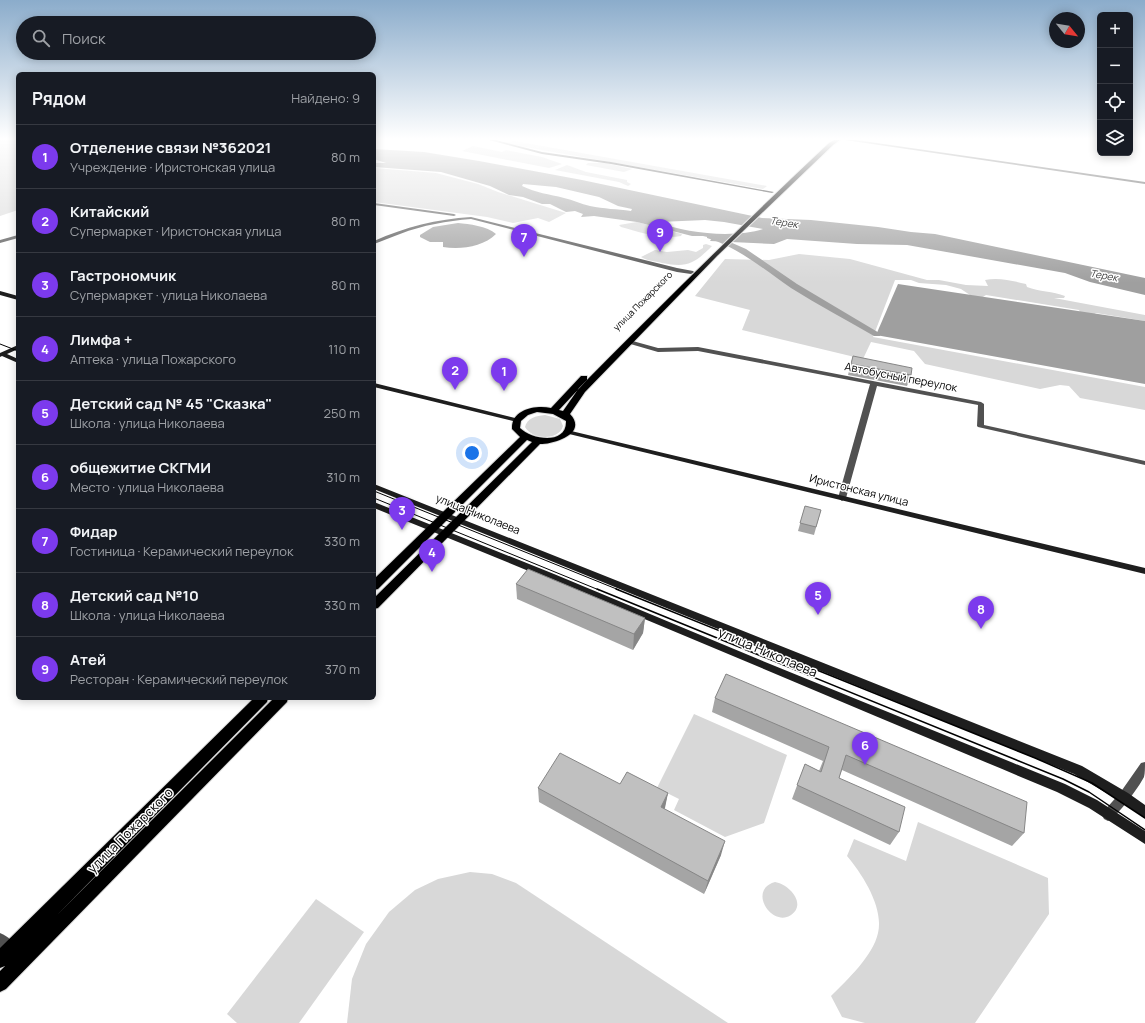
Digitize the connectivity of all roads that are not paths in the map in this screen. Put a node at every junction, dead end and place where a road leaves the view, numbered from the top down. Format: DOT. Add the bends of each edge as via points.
graph roads {
  1 [pos="749,188"];
  2 [pos="776,188"];
  3 [pos="782,188"];
  4 [pos="772,192"];
  5 [pos="376,204"];
  6 [pos="755,212"];
  7 [pos="471,218"];
  8 [pos="16,237"];
  9 [pos="0,242"];
  10 [pos="376,242"];
  11 [pos="712,255"];
  12 [pos="690,272"];
  13 [pos="0,293"];
  14 [pos="16,297"];
  15 [pos="629,342"];
  16 [pos="16,348"];
  17 [pos="1,354"];
  18 [pos="16,360"];
  19 [pos="874,383"];
  20 [pos="376,385"];
  21 [pos="554,410"];
  22 [pos="565,415"];
  23 [pos="517,420"];
  24 [pos="567,432"];
  25 [pos="525,437"];
  26 [pos="538,441"];
  27 [pos="1145,463"];
  28 [pos="376,487"];
  29 [pos="842,498"];
  30 [pos="376,506"];
  31 [pos="446,515"];
  32 [pos="459,520"];
  33 [pos="432,530"];
  34 [pos="444,534"];
  35 [pos="1145,571"];
  36 [pos="376,584"];
  37 [pos="376,603"];
  38 [pos="260,700"];
  39 [pos="280,700"];
  40 [pos="1145,767"];
  41 [pos="1124,797"];
  42 [pos="1145,812"];
  43 [pos="1108,815"];
  44 [pos="1145,838"];
  45 [pos="6,944"];
  46 [pos="0,960"];
  47 [pos="0,983"];
  1 -- 4 [label="street"];
  2 -- 4 [label="main road"];
  3 -- 6 [label="main road"];
  4 -- 6 [label="main road"];
  5 -- 7 [label="street"];
  6 -- 11 [label="main road, улица Пожарского"];
  7 -- 10 [label="street" via="446,220 402,231"];
  7 -- 12 [label="street"];
  8 -- 9 [label="street"];
  11 -- 12 [label="main road, улица Пожарского"];
  11 -- 15 [label="main road, улица Пожарского"];
  12 -- 21 [label="main road, улица Пожарского"];
  13 -- 14 [label="street"];
  15 -- 19 [label="street, Автобусный переулок" via="658,350 698,349"];
  15 -- 22 [label="main road, улица Пожарского" via="582,390"];
  16 -- 17 [label="street"];
  17 -- 18 [label="street"];
  19 -- 27 [label="street, Автобусный переулок" via="981,404 980,426"];
  19 -- 29 [label="street"];
  20 -- 23 [label="street"];
  21 -- 22 [label="main road"];
  21 -- 23 [label="main road" via="532,410"];
  22 -- 24 [label="main road" via="570,420"];
  23 -- 25 [label="main road" via="516,429"];
  24 -- 26 [label="main road" via="555,439"];
  24 -- 29 [label="street, Иристонская улица"];
  25 -- 26 [label="main road"];
  25 -- 31 [label="main road"];
  26 -- 32 [label="main road"];
  28 -- 31 [label="street, улица Николаева"];
  29 -- 35 [label="street, Иристонская улица"];
  30 -- 33 [label="street, улица Николаева"];
  31 -- 32 [label="street, улица Николаева"];
  31 -- 33 [label="main road"];
  32 -- 34 [label="main road"];
  32 -- 41 [label="street, улица Николаева" via="1078,770"];
  33 -- 34 [label="street, улица Николаева"];
  33 -- 36 [label="main road"];
  34 -- 37 [label="main road"];
  34 -- 43 [label="street, улица Николаева" via="1061,788 1093,804"];
  38 -- 45 [label="main road, улица Пожарского"];
  39 -- 47 [label="main road, улица Пожарского"];
  40 -- 41 [label="street"];
  41 -- 42 [label="street, улица Николаева"];
  41 -- 43 [label="street"];
  43 -- 44 [label="street, улица Николаева"];
  45 -- 46 [label="main road, улица Пожарского"];
}
